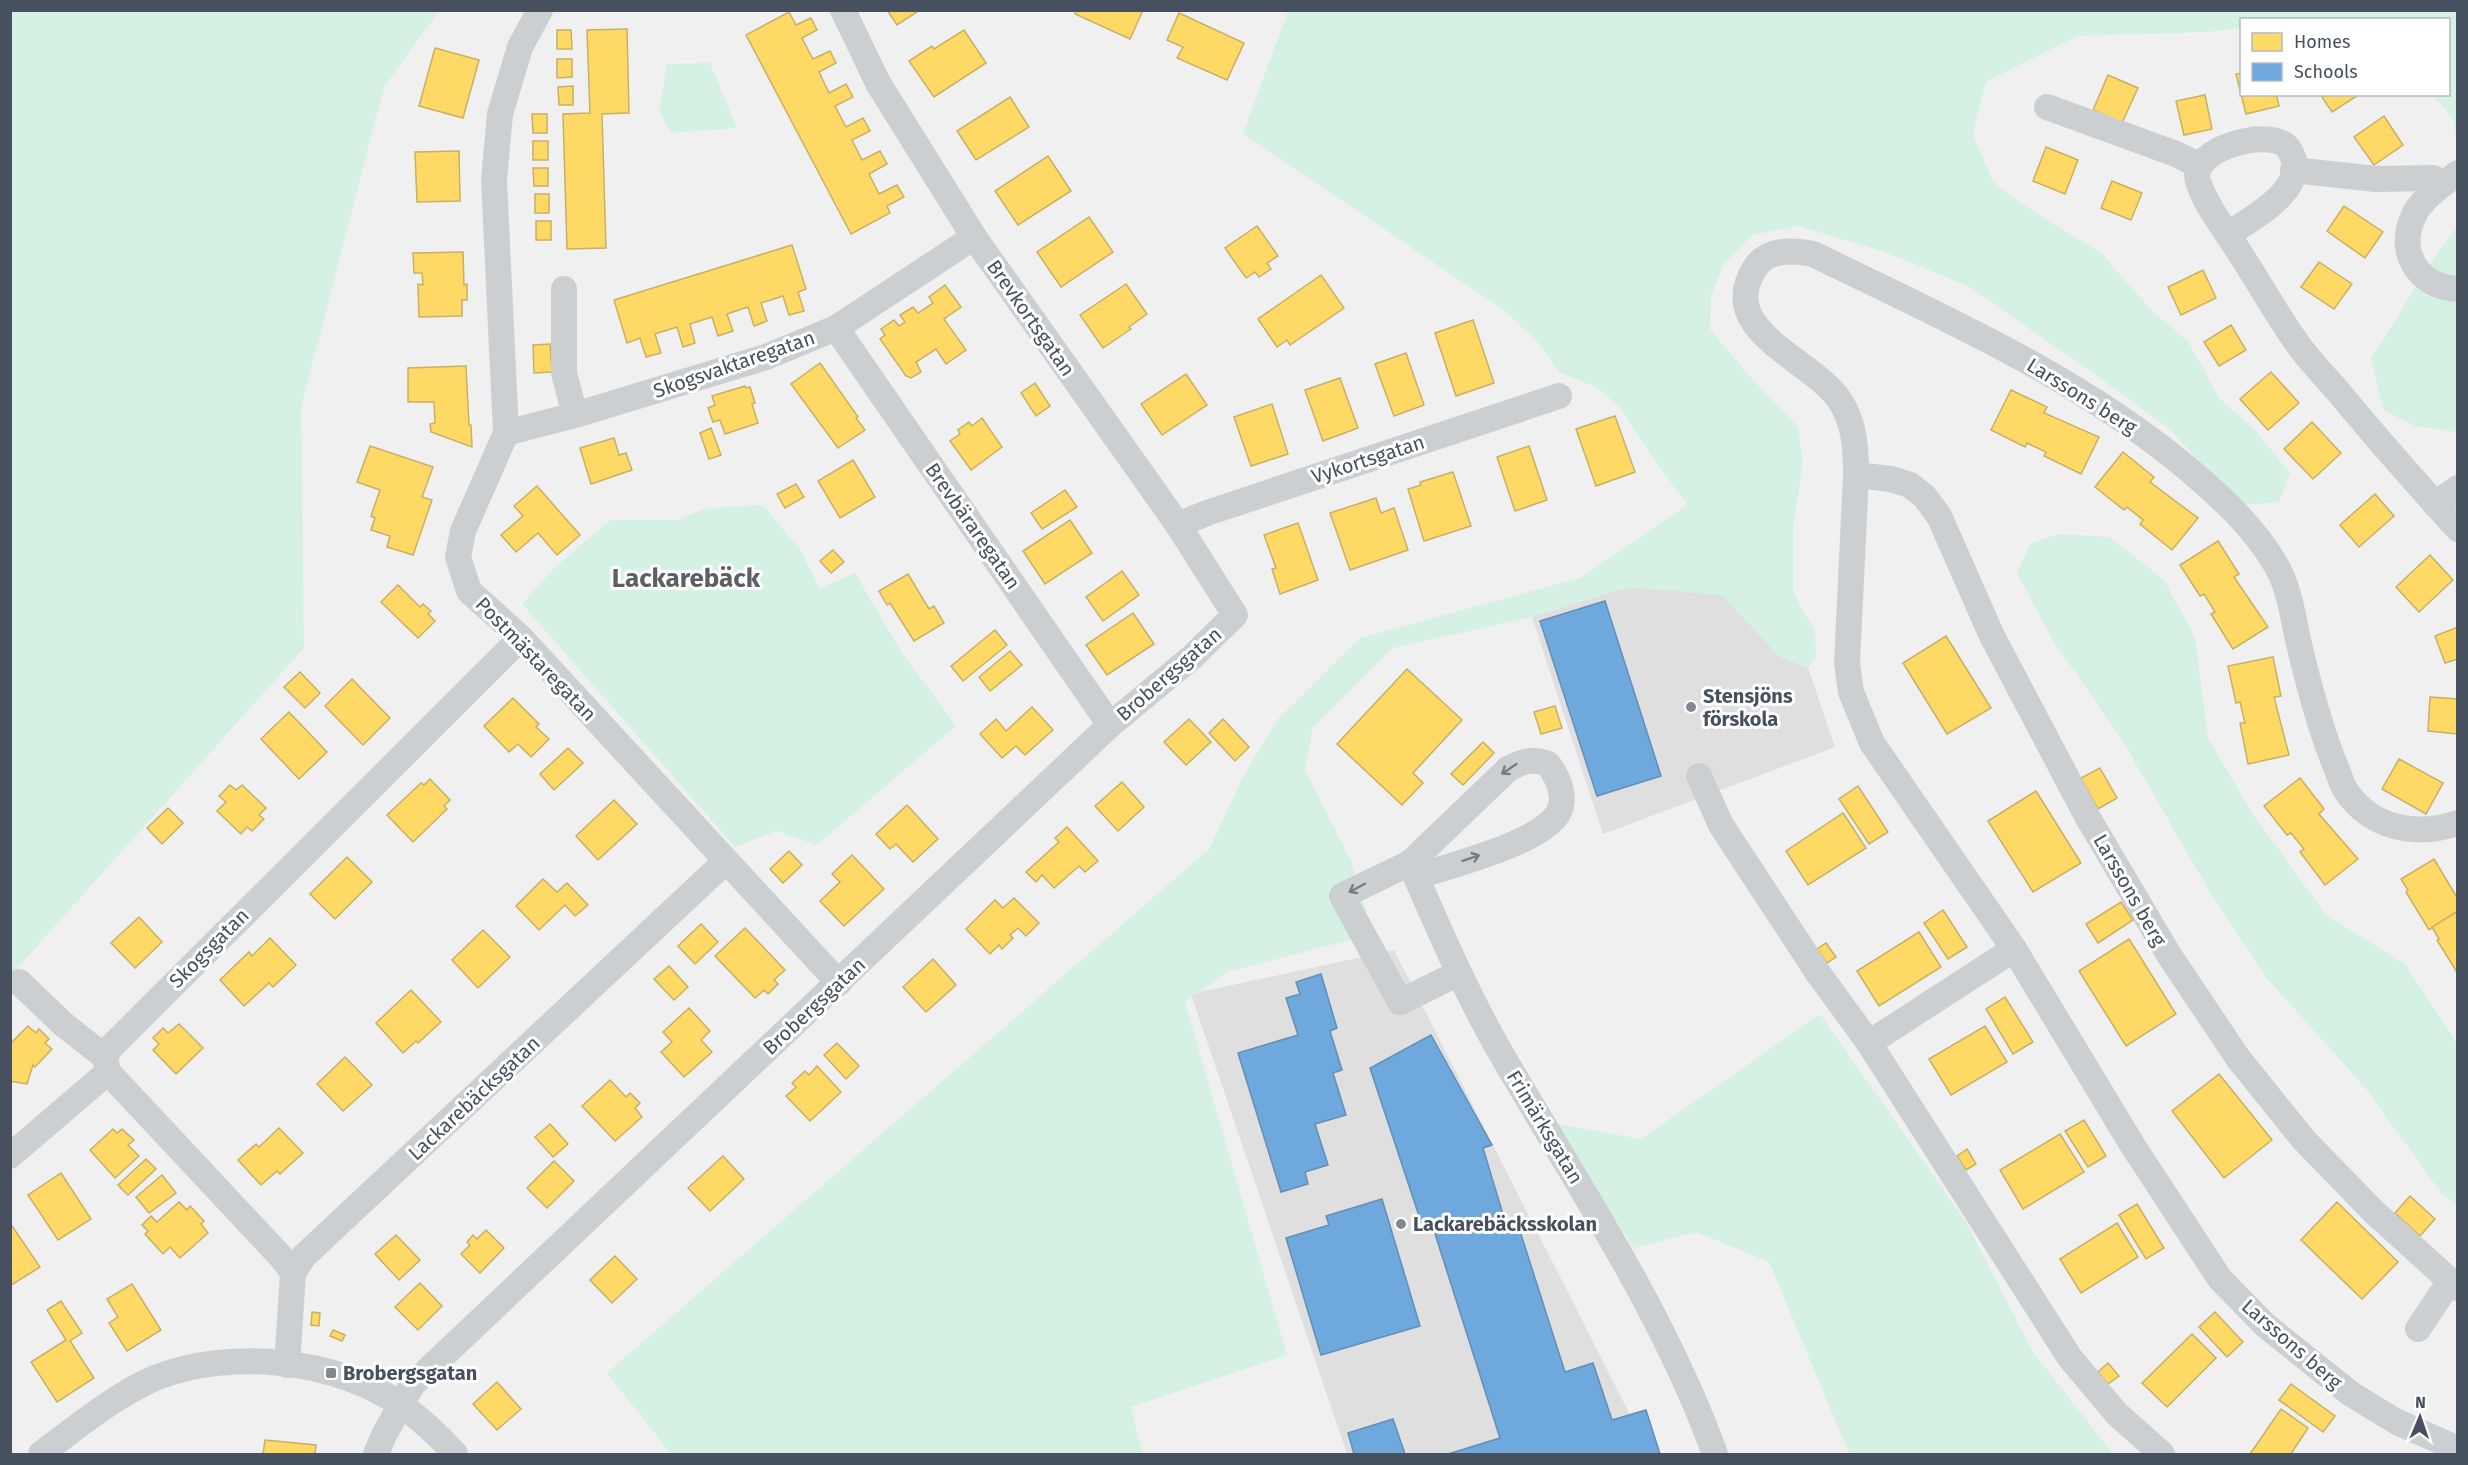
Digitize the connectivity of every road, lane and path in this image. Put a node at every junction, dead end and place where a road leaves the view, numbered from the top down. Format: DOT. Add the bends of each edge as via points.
graph roads {
  1 [pos="540,10"];
  2 [pos="843,10"];
  3 [pos="2047,107"];
  4 [pos="2200,166"];
  5 [pos="2293,170"];
  6 [pos="2450,178"];
  7 [pos="2228,234"];
  8 [pos="974,237"];
  9 [pos="564,289"];
  10 [pos="2457,289"];
  11 [pos="836,328"];
  12 [pos="1559,396"];
  13 [pos="575,415"];
  14 [pos="506,433"];
  15 [pos="1856,475"];
  16 [pos="2457,489"];
  17 [pos="2435,504"];
  18 [pos="1178,525"];
  19 [pos="2457,529"];
  20 [pos="1235,615"];
  21 [pos="521,638"];
  22 [pos="1110,724"];
  23 [pos="1699,776"];
  24 [pos="2454,831"];
  25 [pos="725,862"];
  26 [pos="1413,870"];
  27 [pos="2014,949"];
  28 [pos="1459,973"];
  29 [pos="19,982"];
  30 [pos="839,983"];
  31 [pos="1869,1042"];
  32 [pos="106,1064"];
  33 [pos="10,1156"];
  34 [pos="293,1273"];
  35 [pos="2455,1284"];
  36 [pos="2418,1329"];
  37 [pos="287,1365"];
  38 [pos="401,1404"];
  39 [pos="2457,1449"];
  40 [pos="41,1455"];
  41 [pos="376,1455"];
  42 [pos="455,1455"];
  43 [pos="1715,1455"];
  44 [pos="2162,1455"];
  1 -- 14 [label="street, Postmästaregatan" via="520,47 500,114 494,180"];
  2 -- 8 [label="street, Brevkortsgatan" via="878,83"];
  3 -- 4 [label="street"];
  4 -- 5 [label="street" via="2214,152 2240,142 2273,140 2285,145 2292,154"];
  4 -- 7 [label="street" via="2200,186 2211,212"];
  5 -- 6 [label="street" via="2376,179"];
  5 -- 7 [label="street" via="2292,181 2282,195"];
  6 -- 10 [label="street" via="2415,214 2408,243 2415,268 2427,280 2443,288"];
  7 -- 17 [label="street" via="2298,344"];
  8 -- 11 [label="street, Skogsvaktaregatan"];
  8 -- 18 [label="street, Brevkortsgatan"];
  9 -- 13 [label="street" via="564,374"];
  11 -- 13 [label="street, Skogsvaktaregatan" via="766,357"];
  11 -- 22 [label="street, Brevbäraregatan"];
  12 -- 18 [label="street, Vykortsgatan"];
  13 -- 14 [label="street, Skogsvaktaregatan"];
  14 -- 21 [label="street, Postmästaregatan" via="463,531 458,556 469,591"];
  15 -- 24 [label="street, Larssons berg" via="1856,450 1841,402 1750,320 1746,291 1755,266 1765,257 1794,250 1813,254 2016,354 2124,420 2172,456 2222,498 2276,566 2290,602 2329,751 2346,790 2364,811 2391,827"];
  15 -- 27 [label="street, Larssons berg" via="1848,663 1851,692 1878,752"];
  15 -- 35 [label="street, Larssons berg" via="1910,485 1940,516 1992,636 2088,818 2169,955 2238,1058 2303,1139 2373,1212"];
  16 -- 17 [label="street"];
  17 -- 19 [label="street"];
  18 -- 20 [label="street, Brevkortsgatan"];
  20 -- 22 [label="street, Brobergsgatan" via="1191,658"];
  21 -- 25 [label="street, Postmästaregatan"];
  21 -- 32 [label="street, Skogsgatan" via="111,1047"];
  22 -- 30 [label="street, Brobergsgatan"];
  23 -- 31 [label="street" via="1721,825 1818,973"];
  25 -- 30 [label="street, Postmästaregatan"];
  25 -- 34 [label="street, Lackarebäcksgatan" via="304,1256"];
  26 -- 26 [label="street, one-way" via="1528,838 1549,824 1559,813 1561,800 1556,774 1548,764 1537,760 1524,760 1508,769"];
  26 -- 28 [label="street, Frimärksgatan"];
  26 -- 28 [label="street, one-way" via="1342,896 1401,1002"];
  27 -- 31 [label="street"];
  27 -- 39 [label="street, Larssons berg" via="2133,1146 2220,1279 2265,1325 2350,1394 2397,1422"];
  28 -- 43 [label="street, Frimärksgatan" via="1508,1066 1619,1251 1668,1346"];
  29 -- 32 [label="street"];
  30 -- 38 [label="street, Brobergsgatan" via="412,1385"];
  31 -- 44 [label="street" via="2070,1358 2117,1414"];
  32 -- 33 [label="street, Skogsgatan"];
  32 -- 34 [label="street"];
  34 -- 37 [label="street"];
  35 -- 36 [label="street"];
  37 -- 38 [label="street" via="332,1373"];
  37 -- 40 [label="street" via="262,1361 213,1363 154,1379 122,1396"];
  38 -- 41 [label="street, Brobergsgatan"];
  38 -- 42 [label="street"];
}
